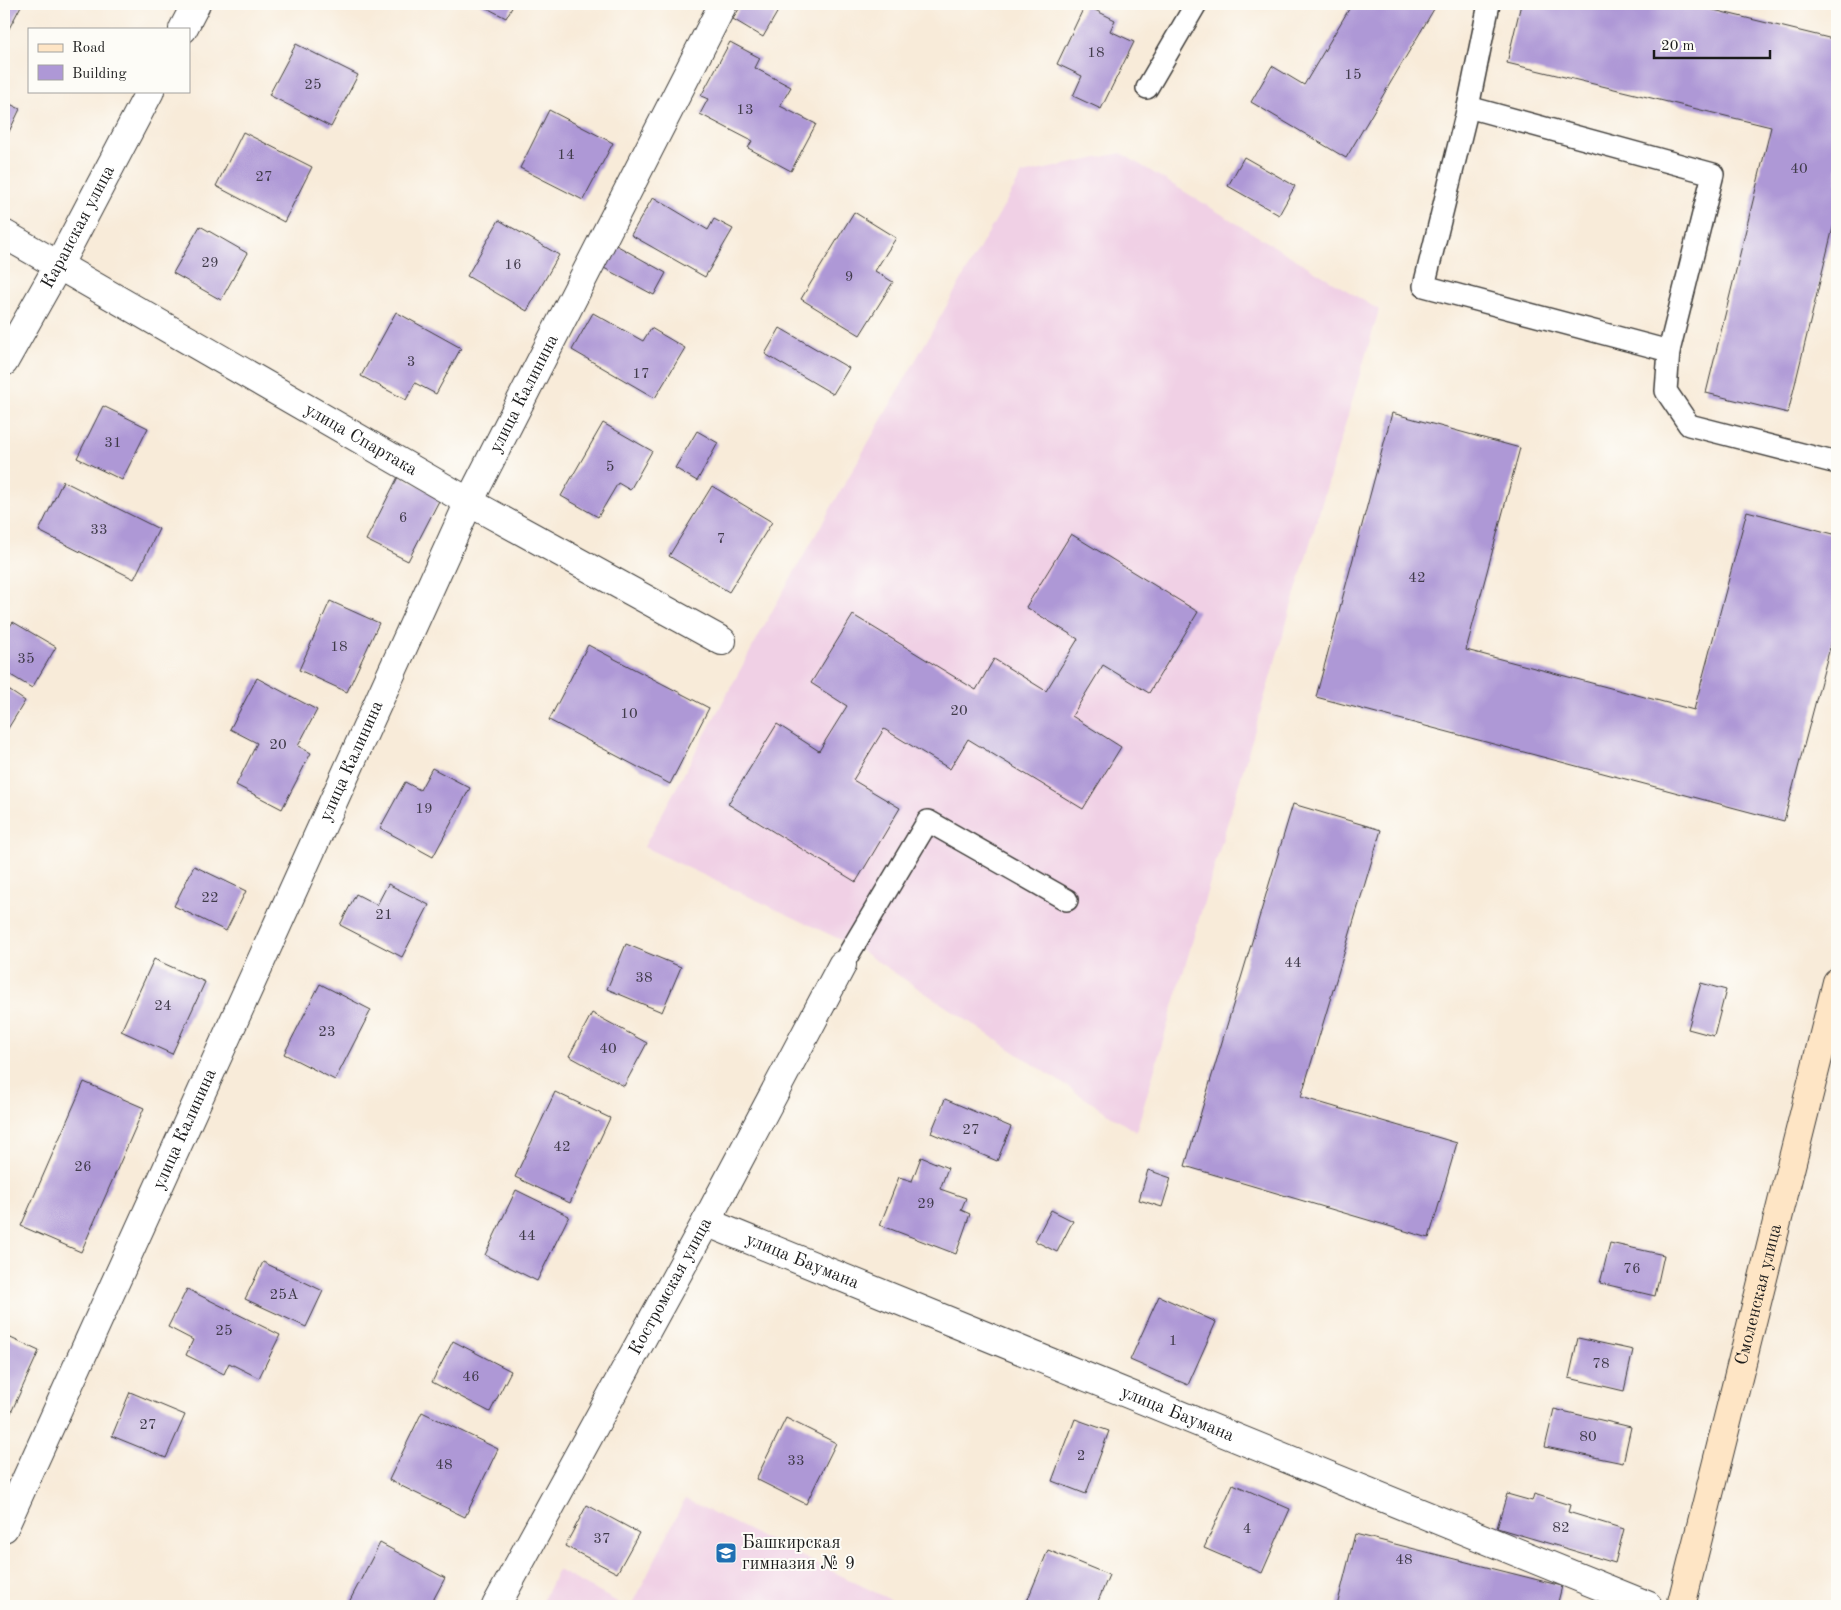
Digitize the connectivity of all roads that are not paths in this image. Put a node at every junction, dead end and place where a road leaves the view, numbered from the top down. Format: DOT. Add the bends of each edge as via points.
graph roads {
  1 [pos="196,4"];
  2 [pos="722,4"];
  3 [pos="1196,4"];
  4 [pos="1489,4"];
  5 [pos="183,28"];
  6 [pos="1147,88"];
  7 [pos="149,92"];
  8 [pos="1468,107"];
  9 [pos="4,234"];
  10 [pos="58,266"];
  11 [pos="1669,351"];
  12 [pos="4,362"];
  13 [pos="1837,462"];
  14 [pos="470,502"];
  15 [pos="722,640"];
  16 [pos="1067,900"];
  17 [pos="842,965"];
  18 [pos="1837,982"];
  19 [pos="706,1222"];
  20 [pos="4,1528"];
  21 [pos="496,1606"];
  22 [pos="1649,1606"];
  23 [pos="1681,1606"];
  1 -- 5 [label="street"];
  2 -- 14 [label="street, улица Калинина"];
  3 -- 6 [label="lane"];
  4 -- 8 [label="lane"];
  7 -- 10 [label="street, Каранская улица"];
  8 -- 11 [label="lane" via="1713,174"];
  8 -- 11 [label="lane" via="1424,286"];
  9 -- 10 [label="street, улица Спартака"];
  10 -- 12 [label="street, Каранская улица"];
  10 -- 14 [label="street, улица Спартака"];
  11 -- 13 [label="lane" via="1666,391 1689,425"];
  14 -- 15 [label="street, улица Спартака"];
  14 -- 20 [label="street, улица Калинина"];
  16 -- 17 [label="lane" via="928,821"];
  17 -- 19 [label="street, Костромская улица"];
  18 -- 23 [label="main road, Смоленская улица"];
  19 -- 21 [label="street, Костромская улица"];
  19 -- 22 [label="street, улица Баумана"];
}
